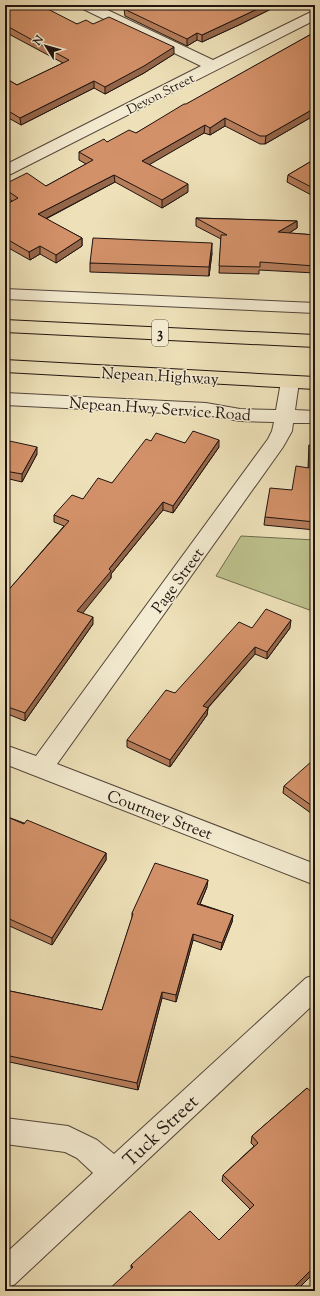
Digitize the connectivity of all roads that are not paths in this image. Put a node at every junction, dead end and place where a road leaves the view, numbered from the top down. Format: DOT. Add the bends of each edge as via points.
graph roads {
  1 [pos="86,5"];
  2 [pos="315,14"];
  3 [pos="213,66"];
  4 [pos="5,171"];
  5 [pos="5,294"];
  6 [pos="315,308"];
  7 [pos="5,326"];
  8 [pos="315,341"];
  9 [pos="5,366"];
  10 [pos="290,382"];
  11 [pos="315,383"];
  12 [pos="5,398"];
  13 [pos="285,416"];
  14 [pos="315,417"];
  15 [pos="5,754"];
  16 [pos="41,768"];
  17 [pos="315,875"];
  18 [pos="315,986"];
  19 [pos="5,1131"];
  20 [pos="114,1173"];
  21 [pos="5,1274"];
  1 -- 3 [label="street"];
  2 -- 3 [label="street, Devon Street"];
  3 -- 4 [label="street, Devon Street"];
  5 -- 6 [label="street"];
  7 -- 8 [label="highway, 3"];
  9 -- 10 [label="highway, Nepean Highway"];
  10 -- 11 [label="highway, Nepean Highway"];
  10 -- 13 [label="street, Page Street"];
  12 -- 13 [label="street, Nepean Hwy Service Road" via="206,408 240,415"];
  13 -- 14 [label="street, Nepean Hwy Service Road"];
  13 -- 16 [label="street, Page Street" via="282,431 276,442"];
  15 -- 16 [label="street, Courtney Street"];
  16 -- 17 [label="street, Courtney Street"];
  18 -- 20 [label="street, Tuck Street"];
  19 -- 20 [label="street" via="68,1139 87,1149"];
  20 -- 21 [label="street, Tuck Street"];
}
